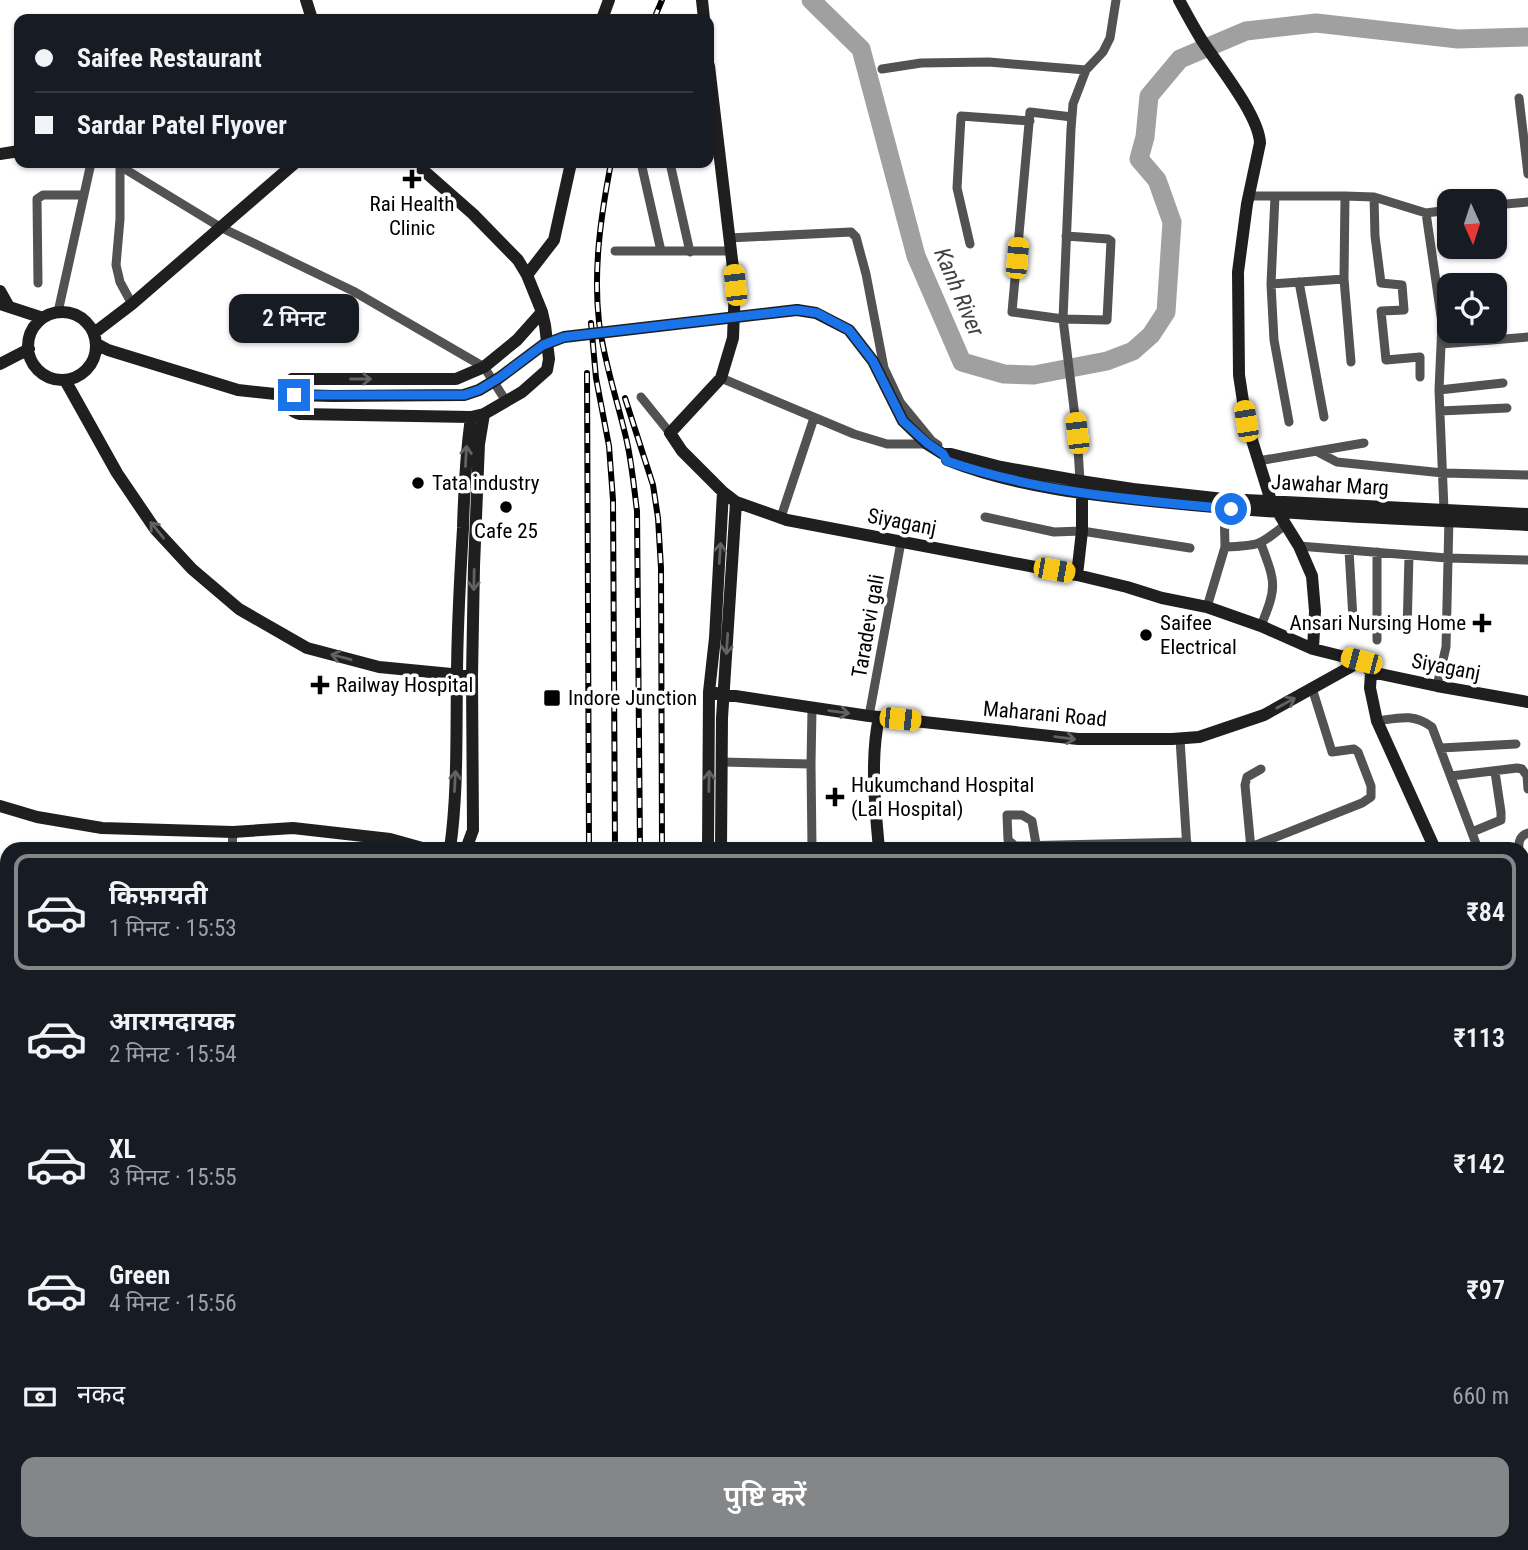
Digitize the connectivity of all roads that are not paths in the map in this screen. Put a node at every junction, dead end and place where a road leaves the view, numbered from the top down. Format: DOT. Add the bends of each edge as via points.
graph roads {
  1 [pos="1116,0"];
  2 [pos="1179,0"];
  3 [pos="882,69"];
  4 [pos="1086,70"];
  5 [pos="1519,98"];
  6 [pos="1072,117"];
  7 [pos="1030,121"];
  8 [pos="714,131"];
  9 [pos="91,168"];
  10 [pos="118,168"];
  11 [pos="124,168"];
  12 [pos="289,168"];
  13 [pos="421,168"];
  14 [pos="570,168"];
  15 [pos="642,168"];
  16 [pos="671,168"];
  17 [pos="1528,174"];
  18 [pos="84,195"];
  19 [pos="1345,195"];
  20 [pos="1250,196"];
  21 [pos="1275,196"];
  22 [pos="1374,197"];
  23 [pos="1528,202"];
  24 [pos="1507,204"];
  25 [pos="1437,212"];
  26 [pos="1426,213"];
  27 [pos="220,227"];
  28 [pos="1066,236"];
  29 [pos="729,237"];
  30 [pos="970,244"];
  31 [pos="615,251"];
  32 [pos="661,251"];
  33 [pos="731,251"];
  34 [pos="690,252"];
  35 [pos="527,275"];
  36 [pos="1344,279"];
  37 [pos="1299,282"];
  38 [pos="38,283"];
  39 [pos="1271,284"];
  40 [pos="0,291"];
  41 [pos="132,304"];
  42 [pos="5,306"];
  43 [pos="58,312"];
  44 [pos="542,312"];
  45 [pos="43,318"];
  46 [pos="1063,319"];
  47 [pos="1528,337"];
  48 [pos="95,339"];
  49 [pos="1441,344"];
  50 [pos="29,349"];
  51 [pos="1352,362"];
  52 [pos="0,364"];
  53 [pos="484,367"];
  54 [pos="1420,377"];
  55 [pos="721,378"];
  56 [pos="65,380"];
  57 [pos="1503,383"];
  58 [pos="1439,390"];
  59 [pos="279,394"];
  60 [pos="641,397"];
  61 [pos="506,401"];
  62 [pos="1507,408"];
  63 [pos="1440,411"];
  64 [pos="477,415"];
  65 [pos="1324,417"];
  66 [pos="814,418"];
  67 [pos="1289,422"];
  68 [pos="670,433"];
  69 [pos="927,443"];
  70 [pos="1364,443"];
  71 [pos="1316,451"];
  72 [pos="947,454"];
  73 [pos="1258,461"];
  74 [pos="1443,473"];
  75 [pos="1528,475"];
  76 [pos="1082,487"];
  77 [pos="723,492"];
  78 [pos="736,502"];
  79 [pos="1224,504"];
  80 [pos="1275,507"];
  81 [pos="1447,514"];
  82 [pos="1528,514"];
  83 [pos="781,517"];
  84 [pos="985,517"];
  85 [pos="1286,524"];
  86 [pos="1528,525"];
  87 [pos="1082,531"];
  88 [pos="901,542"];
  89 [pos="1261,544"];
  90 [pos="1299,546"];
  91 [pos="1225,547"];
  92 [pos="1190,548"];
  93 [pos="1349,550"];
  94 [pos="1377,552"];
  95 [pos="1409,555"];
  96 [pos="1447,558"];
  97 [pos="1528,560"];
  98 [pos="1077,575"];
  99 [pos="1207,607"];
  100 [pos="1353,619"];
  101 [pos="1261,626"];
  102 [pos="1407,632"];
  103 [pos="1377,640"];
  104 [pos="1313,649"];
  105 [pos="1361,661"];
  106 [pos="1371,672"];
  107 [pos="457,676"];
  108 [pos="472,676"];
  109 [pos="1437,686"];
  110 [pos="1312,688"];
  111 [pos="709,692"];
  112 [pos="723,694"];
  113 [pos="1528,702"];
  114 [pos="812,709"];
  115 [pos="874,717"];
  116 [pos="1377,721"];
  117 [pos="1180,738"];
  118 [pos="1516,744"];
  119 [pos="1441,748"];
  120 [pos="722,762"];
  121 [pos="811,764"];
  122 [pos="1261,769"];
  123 [pos="1495,772"];
  124 [pos="1451,776"];
  125 [pos="1528,789"];
  126 [pos="0,806"];
  127 [pos="473,830"];
  128 [pos="233,832"];
  129 [pos="1472,832"];
  130 [pos="232,842"];
  131 [pos="400,842"];
  132 [pos="451,842"];
  133 [pos="469,842"];
  134 [pos="476,842"];
  135 [pos="708,842"];
  136 [pos="721,842"];
  137 [pos="813,842"];
  138 [pos="879,842"];
  139 [pos="1187,842"];
  140 [pos="1250,842"];
  141 [pos="1266,842"];
  142 [pos="1432,842"];
  143 [pos="1476,842"];
  1 -- 4 [label="street" via="1110,38"];
  2 -- 20 [label="street" via="1260,134"];
  3 -- 4 [label="street" via="989,62"];
  4 -- 6 [label="street"];
  5 -- 17 [label="street"];
  6 -- 7 [label="street" via="1030,112"];
  6 -- 28 [label="street"];
  7 -- 30 [label="street" via="961,116 957,188"];
  7 -- 46 [label="street" via="1012,312"];
  8 -- 29 [label="street"];
  9 -- 18 [label="street"];
  10 -- 41 [label="street" via="116,265"];
  11 -- 27 [label="street"];
  12 -- 27 [label="street"];
  13 -- 35 [label="street" via="473,214"];
  14 -- 35 [label="street" via="554,240"];
  15 -- 32 [label="street"];
  16 -- 34 [label="street"];
  18 -- 38 [label="street" via="37,199"];
  18 -- 43 [label="street"];
  19 -- 21 [label="street"];
  19 -- 22 [label="street"];
  19 -- 36 [label="street"];
  20 -- 21 [label="street"];
  20 -- 73 [label="street" via="1238,272 1239,375"];
  21 -- 39 [label="street"];
  22 -- 26 [label="street"];
  22 -- 54 [label="street" via="1381,283 1402,285 1404,310 1381,311 1386,360 1420,357"];
  23 -- 24 [label="street"];
  25 -- 26 [label="street"];
  26 -- 49 [label="street"];
  27 -- 41 [label="street"];
  27 -- 53 [label="street" via="353,291"];
  28 -- 46 [label="street"];
  28 -- 46 [label="street" via="1112,243 1108,320"];
  29 -- 33 [label="street"];
  29 -- 72 [label="street" via="854,234 884,368 900,402"];
  31 -- 32 [label="street"];
  32 -- 34 [label="street"];
  33 -- 34 [label="street"];
  33 -- 55 [label="street" via="733,338"];
  35 -- 44 [label="street"];
  36 -- 37 [label="street"];
  36 -- 51 [label="street"];
  37 -- 39 [label="street"];
  37 -- 65 [label="street"];
  39 -- 67 [label="street" via="1274,340"];
  40 -- 42 [label="street"];
  41 -- 48 [label="street"];
  42 -- 45 [label="street"];
  43 -- 45 [label="street"];
  43 -- 48 [label="street" via="79,317"];
  44 -- 53 [label="street"];
  44 -- 61 [label="street" via="547,370"];
  45 -- 50 [label="street" via="32,331"];
  46 -- 76 [label="street"];
  47 -- 49 [label="street"];
  48 -- 56 [label="street" via="88,368"];
  48 -- 59 [label="street" via="108,350 238,390"];
  49 -- 58 [label="street"];
  50 -- 52 [label="street"];
  50 -- 56 [label="street" via="31,359 45,375"];
  59 -- 53 [label="street, one-way" via="292,379 456,379"];
  53 -- 61 [label="street"];
  55 -- 66 [label="street"];
  55 -- 68 [label="street"];
  107 -- 56 [label="street, one-way" via="379,667 307,648 239,609 155,529 117,473"];
  57 -- 58 [label="street"];
  58 -- 63 [label="street"];
  59 -- 64 [label="street" via="300,414"];
  59 -- 69 [label="street, bridge" via="464,395 499,378 543,345 564,337 797,310 817,313 849,330 873,361 903,421"];
  60 -- 68 [label="street"];
  61 -- 64 [label="street"];
  62 -- 63 [label="street"];
  63 -- 74 [label="street"];
  107 -- 64 [label="street, one-way" via="467,444"];
  64 -- 108 [label="street, one-way"];
  66 -- 69 [label="street" via="887,444"];
  66 -- 83 [label="street"];
  68 -- 77 [label="street, Siyaganj"];
  69 -- 72 [label="street"];
  70 -- 71 [label="street"];
  71 -- 73 [label="street"];
  71 -- 74 [label="street" via="1337,462"];
  72 -- 76 [label="street, Jawahar Marg" via="947,461 1008,479"];
  73 -- 80 [label="street"];
  74 -- 75 [label="street"];
  74 -- 81 [label="street"];
  76 -- 79 [label="street, Jawahar Marg" via="1133,489"];
  76 -- 87 [label="street"];
  77 -- 78 [label="street, Siyaganj"];
  111 -- 77 [label="street, one-way"];
  78 -- 83 [label="street, Siyaganj"];
  78 -- 112 [label="street, one-way"];
  79 -- 80 [label="street, Jawahar Marg"];
  79 -- 91 [label="street"];
  80 -- 81 [label="street, Jawahar Marg"];
  80 -- 85 [label="street"];
  81 -- 82 [label="street, Jawahar Marg"];
  81 -- 86 [label="street"];
  81 -- 96 [label="street"];
  83 -- 88 [label="street, Siyaganj"];
  84 -- 87 [label="street" via="1054,532"];
  85 -- 89 [label="street"];
  85 -- 90 [label="street"];
  87 -- 92 [label="street"];
  87 -- 98 [label="street"];
  88 -- 98 [label="street, Siyaganj"];
  88 -- 115 [label="street, Taradevi gali"];
  89 -- 91 [label="street"];
  89 -- 101 [label="street" via="1274,589"];
  90 -- 93 [label="street"];
  90 -- 104 [label="street" via="1312,576"];
  91 -- 99 [label="street"];
  93 -- 94 [label="street"];
  93 -- 100 [label="street"];
  94 -- 95 [label="street"];
  94 -- 103 [label="street"];
  95 -- 96 [label="street"];
  95 -- 102 [label="street"];
  96 -- 97 [label="street"];
  96 -- 109 [label="street" via="1446,647"];
  98 -- 99 [label="street, Siyaganj"];
  99 -- 101 [label="street, Siyaganj"];
  101 -- 104 [label="street, Siyaganj"];
  104 -- 105 [label="street, Siyaganj"];
  105 -- 106 [label="street"];
  105 -- 110 [label="street, Maharani Road"];
  106 -- 109 [label="street, Siyaganj"];
  106 -- 116 [label="street"];
  107 -- 108 [label="street"];
  132 -- 107 [label="street, one-way"];
  108 -- 127 [label="street"];
  109 -- 113 [label="street, Siyaganj"];
  117 -- 110 [label="street, Maharani Road, one-way" via="1199,737 1264,715"];
  110 -- 141 [label="street" via="1332,752 1358,752 1371,797"];
  111 -- 112 [label="street, Maharani Road"];
  135 -- 111 [label="street, one-way"];
  112 -- 114 [label="street, Maharani Road"];
  112 -- 120 [label="street"];
  114 -- 115 [label="street, Maharani Road, one-way"];
  114 -- 121 [label="street"];
  115 -- 117 [label="street, Maharani Road, one-way" via="1078,739"];
  115 -- 138 [label="street"];
  116 -- 119 [label="street" via="1422,720 1432,727"];
  116 -- 142 [label="street"];
  117 -- 139 [label="street"];
  118 -- 119 [label="street"];
  119 -- 124 [label="street"];
  120 -- 121 [label="street"];
  120 -- 136 [label="street"];
  121 -- 137 [label="street"];
  122 -- 140 [label="street" via="1247,777 1245,785"];
  123 -- 124 [label="street"];
  123 -- 125 [label="street" via="1522,769"];
  123 -- 129 [label="street" via="1501,820"];
  124 -- 129 [label="street"];
  126 -- 128 [label="street" via="102,828"];
  127 -- 133 [label="street"];
  127 -- 134 [label="street"];
  128 -- 130 [label="street"];
  128 -- 131 [label="street" via="293,828"];
  129 -- 143 [label="street"];
}
